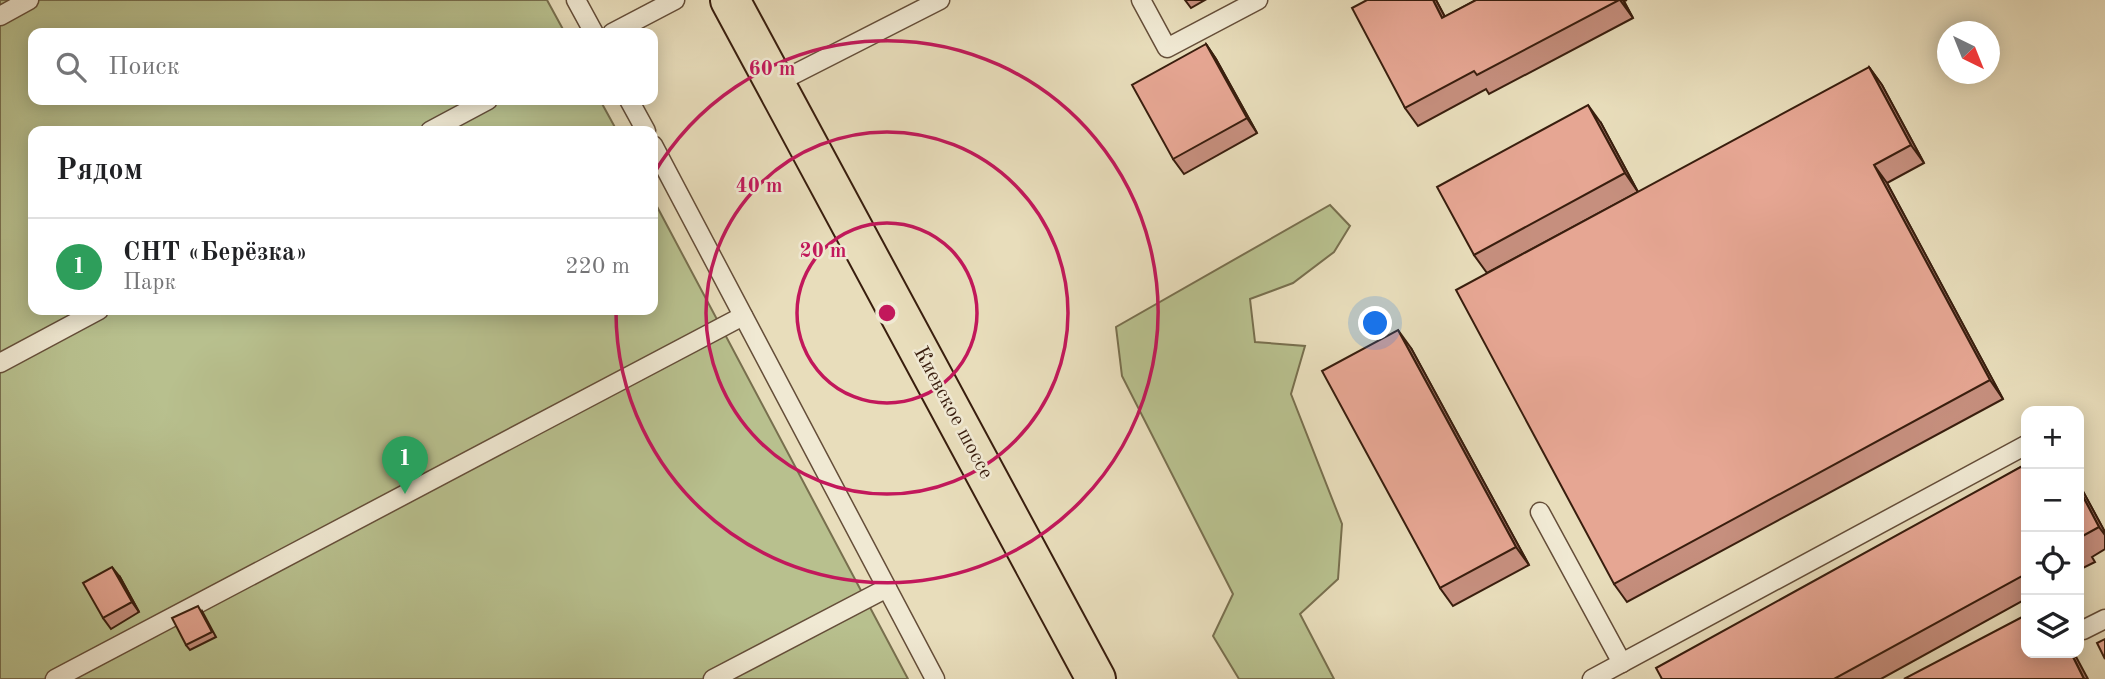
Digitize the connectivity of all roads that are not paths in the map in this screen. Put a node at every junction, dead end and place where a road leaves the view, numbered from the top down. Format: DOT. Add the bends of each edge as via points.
graph roads {
  1 [pos="29,0"];
  2 [pos="576,0"];
  3 [pos="675,0"];
  4 [pos="730,0"];
  5 [pos="940,0"];
  6 [pos="1141,0"];
  7 [pos="1258,0"];
  8 [pos="0,16"];
  9 [pos="591,28"];
  10 [pos="622,28"];
  11 [pos="775,84"];
  12 [pos="479,105"];
  13 [pos="632,105"];
  14 [pos="439,126"];
  15 [pos="643,126"];
  16 [pos="658,154"];
  17 [pos="90,315"];
  18 [pos="743,316"];
  19 [pos="0,363"];
  20 [pos="2021,448"];
  21 [pos="1540,512"];
  22 [pos="887,588"];
  23 [pos="2105,619"];
  24 [pos="2084,630"];
  25 [pos="1622,663"];
  26 [pos="55,679"];
  27 [pos="713,679"];
  28 [pos="935,679"];
  29 [pos="1096,679"];
  30 [pos="1592,679"];
  1 -- 8 [label="lane"];
  2 -- 9 [label="lane"];
  3 -- 10 [label="lane"];
  4 -- 11 [label="highway, Киевское шоссе"];
  5 -- 11 [label="lane"];
  6 -- 7 [label="lane" via="1167,48"];
  11 -- 29 [label="highway, Киевское шоссе"];
  12 -- 14 [label="lane"];
  13 -- 15 [label="lane"];
  16 -- 18 [label="lane"];
  17 -- 19 [label="lane"];
  18 -- 22 [label="lane"];
  18 -- 26 [label="lane"];
  20 -- 25 [label="lane"];
  21 -- 25 [label="lane"];
  22 -- 27 [label="lane"];
  22 -- 28 [label="lane"];
  23 -- 24 [label="lane"];
  25 -- 30 [label="lane"];
}
